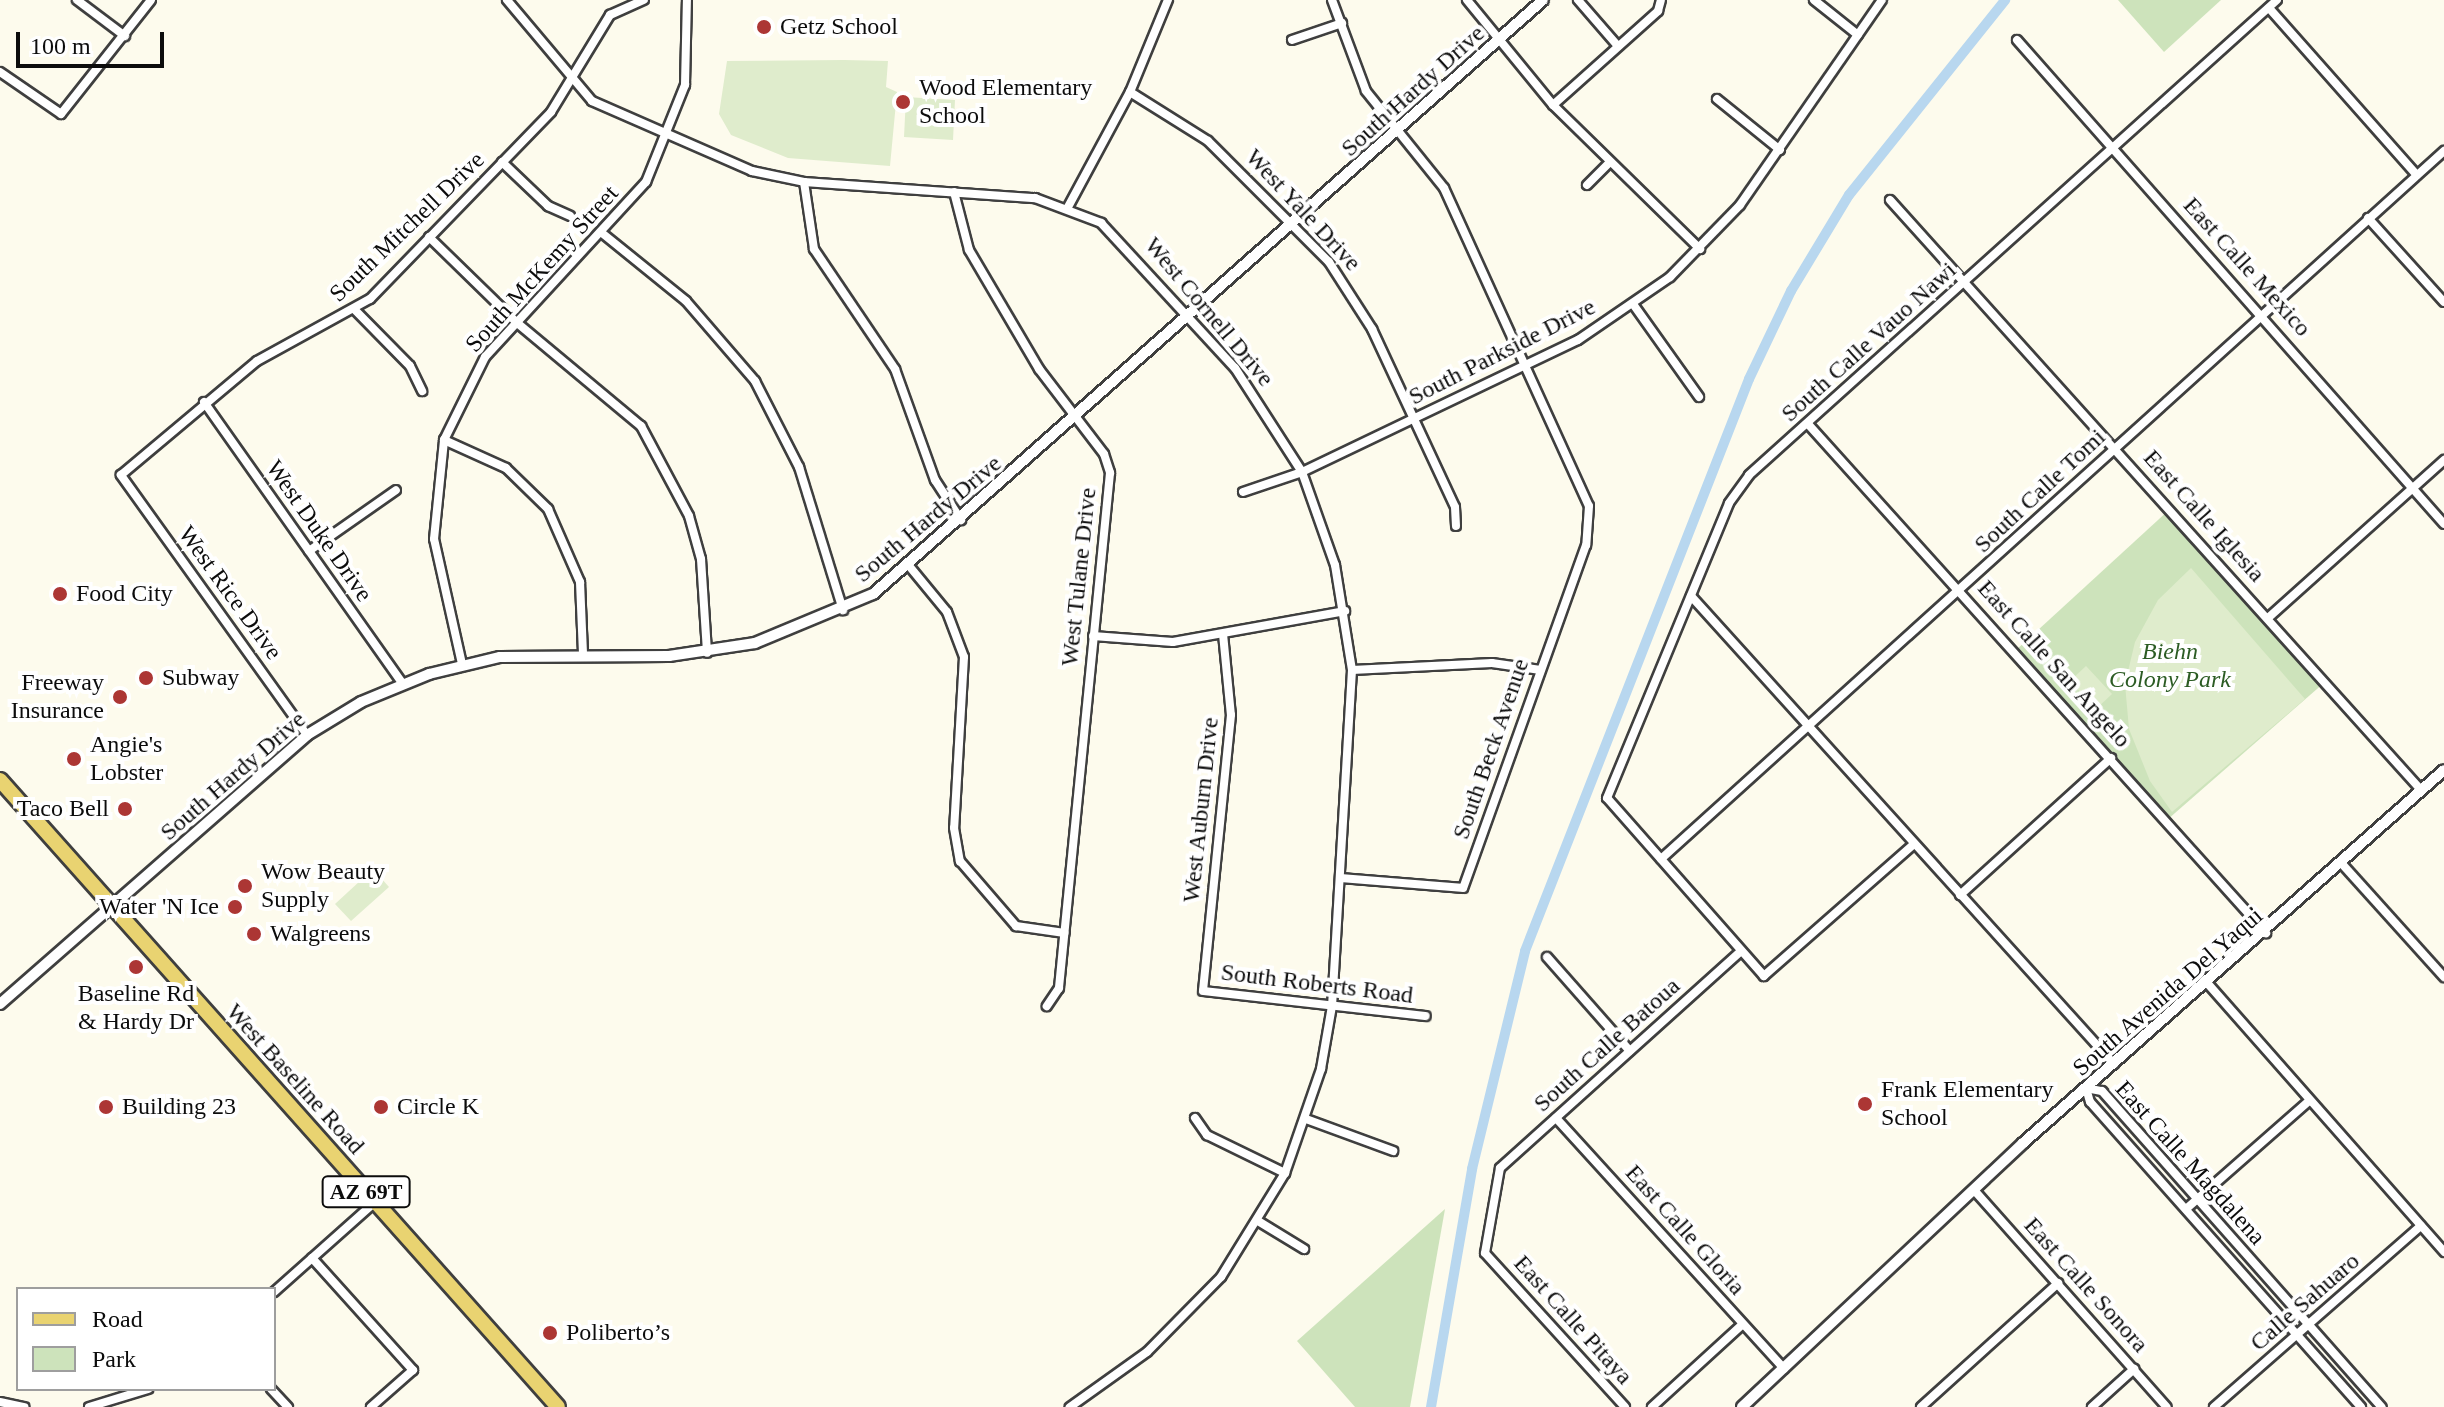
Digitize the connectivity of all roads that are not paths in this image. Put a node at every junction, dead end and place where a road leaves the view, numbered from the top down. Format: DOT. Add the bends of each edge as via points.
graph roads {
  1 [pos="77,0"];
  2 [pos="151,0"];
  3 [pos="507,0"];
  4 [pos="644,0"];
  5 [pos="687,0"];
  6 [pos="1168,0"];
  7 [pos="1332,0"];
  8 [pos="1467,0"];
  9 [pos="1543,0"];
  10 [pos="1578,0"];
  11 [pos="1814,0"];
  12 [pos="1882,0"];
  13 [pos="2277,0"];
  14 [pos="1661,1"];
  15 [pos="2269,8"];
  16 [pos="1342,23"];
  17 [pos="1858,35"];
  18 [pos="125,36"];
  19 [pos="1292,40"];
  20 [pos="2017,40"];
  21 [pos="1497,42"];
  22 [pos="1618,46"];
  23 [pos="0,72"];
  24 [pos="573,80"];
  25 [pos="1130,92"];
  26 [pos="1717,99"];
  27 [pos="1553,105"];
  28 [pos="1399,131"];
  29 [pos="668,138"];
  30 [pos="2114,148"];
  31 [pos="1780,150"];
  32 [pos="2444,151"];
  33 [pos="502,162"];
  34 [pos="1608,164"];
  35 [pos="2417,175"];
  36 [pos="804,182"];
  37 [pos="1587,185"];
  38 [pos="954,192"];
  39 [pos="1890,200"];
  40 [pos="1068,207"];
  41 [pos="570,216"];
  42 [pos="2368,218"];
  43 [pos="1295,224"];
  44 [pos="602,233"];
  45 [pos="429,237"];
  46 [pos="1700,249"];
  47 [pos="1964,282"];
  48 [pos="2444,302"];
  49 [pos="1633,304"];
  50 [pos="355,310"];
  51 [pos="2263,313"];
  52 [pos="1188,315"];
  53 [pos="516,322"];
  54 [pos="1528,365"];
  55 [pos="422,391"];
  56 [pos="1699,397"];
  57 [pos="204,402"];
  58 [pos="1076,417"];
  59 [pos="1414,420"];
  60 [pos="1808,424"];
  61 [pos="444,440"];
  62 [pos="2115,448"];
  63 [pos="2444,460"];
  64 [pos="1302,472"];
  65 [pos="121,475"];
  66 [pos="2413,488"];
  67 [pos="396,490"];
  68 [pos="1243,492"];
  69 [pos="962,520"];
  70 [pos="2444,524"];
  71 [pos="1456,526"];
  72 [pos="309,551"];
  73 [pos="910,567"];
  74 [pos="1960,591"];
  75 [pos="1691,596"];
  76 [pos="843,611"];
  77 [pos="1345,611"];
  78 [pos="2268,618"];
  79 [pos="1223,634"];
  80 [pos="1093,636"];
  81 [pos="583,653"];
  82 [pos="707,653"];
  83 [pos="462,664"];
  84 [pos="1352,670"];
  85 [pos="1540,670"];
  86 [pos="402,683"];
  87 [pos="1809,725"];
  88 [pos="307,735"];
  89 [pos="2111,758"];
  90 [pos="2444,770"];
  91 [pos="0,780"];
  92 [pos="2422,791"];
  93 [pos="1914,844"];
  94 [pos="1661,859"];
  95 [pos="2343,865"];
  96 [pos="1341,878"];
  97 [pos="1960,895"];
  98 [pos="113,907"];
  99 [pos="1064,933"];
  100 [pos="2267,933"];
  101 [pos="1741,951"];
  102 [pos="1547,957"];
  103 [pos="2444,977"];
  104 [pos="2209,985"];
  105 [pos="1203,991"];
  106 [pos="0,1004"];
  107 [pos="1047,1006"];
  108 [pos="1332,1006"];
  109 [pos="1426,1016"];
  110 [pos="1630,1051"];
  111 [pos="2114,1064"];
  112 [pos="2086,1088"];
  113 [pos="2309,1101"];
  114 [pos="1195,1118"];
  115 [pos="1556,1118"];
  116 [pos="1306,1119"];
  117 [pos="1393,1151"];
  118 [pos="1500,1168"];
  119 [pos="1285,1173"];
  120 [pos="1974,1190"];
  121 [pos="2198,1199"];
  122 [pos="375,1202"];
  123 [pos="2186,1209"];
  124 [pos="1258,1221"];
  125 [pos="2421,1226"];
  126 [pos="1304,1249"];
  127 [pos="2444,1252"];
  128 [pos="312,1258"];
  129 [pos="2058,1283"];
  130 [pos="276,1290"];
  131 [pos="1743,1324"];
  132 [pos="2308,1325"];
  133 [pos="2297,1334"];
  134 [pos="1784,1369"];
  135 [pos="2134,1369"];
  136 [pos="143,1391"];
  137 [pos="273,1391"];
  138 [pos="128,1397"];
  139 [pos="0,1402"];
  140 [pos="24,1407"];
  141 [pos="89,1407"];
  142 [pos="133,1407"];
  143 [pos="288,1407"];
  144 [pos="371,1407"];
  145 [pos="558,1407"];
  146 [pos="1070,1407"];
  147 [pos="1625,1407"];
  148 [pos="1652,1407"];
  149 [pos="1742,1407"];
  150 [pos="1921,1407"];
  151 [pos="2092,1407"];
  152 [pos="2167,1407"];
  153 [pos="2214,1407"];
  154 [pos="2361,1407"];
  155 [pos="2382,1407"];
  1 -- 18 [label="street"];
  2 -- 18 [label="street"];
  3 -- 24 [label="street, West Cornell Drive"];
  4 -- 24 [label="street, South Mitchell Drive" via="610,15"];
  5 -- 29 [label="street" via="685,85"];
  6 -- 25 [label="street"];
  7 -- 16 [label="street"];
  8 -- 21 [label="street"];
  9 -- 21 [label="street, South Hardy Drive"];
  10 -- 22 [label="street"];
  11 -- 17 [label="street"];
  12 -- 17 [label="street, South Parkside Drive"];
  13 -- 15 [label="street, South Calle Vauo Nawi"];
  14 -- 22 [label="street"];
  15 -- 30 [label="street, South Calle Vauo Nawi"];
  15 -- 35 [label="street"];
  16 -- 19 [label="street"];
  16 -- 28 [label="street" via="1366,91"];
  17 -- 31 [label="street, South Parkside Drive"];
  18 -- 23 [label="street" via="61,114"];
  20 -- 30 [label="street, East Calle Mexico"];
  21 -- 27 [label="street"];
  21 -- 28 [label="street, South Hardy Drive"];
  22 -- 27 [label="street"];
  24 -- 29 [label="street, West Cornell Drive" via="604,110"];
  24 -- 33 [label="street, South Mitchell Drive"];
  25 -- 40 [label="street"];
  25 -- 43 [label="street, West Yale Drive" via="1208,141"];
  26 -- 31 [label="street"];
  27 -- 34 [label="street"];
  28 -- 43 [label="street, South Hardy Drive"];
  28 -- 54 [label="street" via="1444,188"];
  29 -- 36 [label="street, West Cornell Drive"];
  29 -- 44 [label="street, South McKemy Street" via="646,182"];
  30 -- 47 [label="street, South Calle Vauo Nawi"];
  30 -- 51 [label="street, East Calle Mexico"];
  31 -- 46 [label="street, South Parkside Drive"];
  32 -- 35 [label="street, South Calle Tomi"];
  33 -- 41 [label="street" via="548,206"];
  33 -- 45 [label="street, South Mitchell Drive"];
  34 -- 37 [label="street"];
  34 -- 46 [label="street"];
  35 -- 42 [label="street, South Calle Tomi"];
  36 -- 38 [label="street, West Cornell Drive"];
  36 -- 69 [label="street" via="814,249 895,369 935,480"];
  38 -- 40 [label="street, West Cornell Drive"];
  38 -- 58 [label="street, West Tulane Drive" via="969,250"];
  39 -- 47 [label="street, East Calle Iglesia"];
  40 -- 52 [label="street, West Cornell Drive" via="1126,244"];
  42 -- 48 [label="street"];
  42 -- 51 [label="street, South Calle Tomi"];
  43 -- 52 [label="street, South Hardy Drive"];
  43 -- 59 [label="street, West Yale Drive" via="1354,295"];
  44 -- 53 [label="street, South McKemy Street"];
  44 -- 76 [label="street" via="686,301 755,381 799,467"];
  45 -- 50 [label="street, South Mitchell Drive"];
  45 -- 53 [label="street"];
  46 -- 49 [label="street, South Parkside Drive"];
  47 -- 60 [label="street, South Calle Vauo Nawi"];
  47 -- 62 [label="street, East Calle Iglesia"];
  49 -- 54 [label="street, South Parkside Drive"];
  49 -- 56 [label="street"];
  50 -- 55 [label="street" via="410,366"];
  50 -- 57 [label="street, South Mitchell Drive" via="257,361"];
  51 -- 62 [label="street, South Calle Tomi"];
  51 -- 66 [label="street, East Calle Mexico"];
  52 -- 58 [label="street, South Hardy Drive"];
  52 -- 64 [label="street, West Cornell Drive" via="1264,408"];
  53 -- 61 [label="street, South McKemy Street" via="473,376"];
  53 -- 82 [label="street" via="641,426 669,471 701,559"];
  54 -- 59 [label="street, South Parkside Drive"];
  54 -- 85 [label="street, South Beck Avenue" via="1589,506 1586,545"];
  57 -- 65 [label="street, South Mitchell Drive"];
  57 -- 72 [label="street, West Duke Drive"];
  58 -- 69 [label="street, South Hardy Drive"];
  58 -- 80 [label="street, West Tulane Drive" via="1110,473"];
  59 -- 64 [label="street, South Parkside Drive"];
  59 -- 71 [label="street, West Yale Drive" via="1455,507"];
  60 -- 74 [label="street, East Calle San Angelo"];
  60 -- 75 [label="street, South Calle Vauo Nawi" via="1729,503"];
  61 -- 81 [label="street" via="506,468 548,509 580,582"];
  61 -- 83 [label="street, South McKemy Street" via="434,539"];
  62 -- 74 [label="street, South Calle Tomi"];
  62 -- 78 [label="street, East Calle Iglesia"];
  63 -- 66 [label="street"];
  64 -- 68 [label="street, South Parkside Drive"];
  64 -- 77 [label="street, West Cornell Drive"];
  65 -- 88 [label="street, West Rice Drive"];
  66 -- 70 [label="street, East Calle Mexico"];
  66 -- 78 [label="street"];
  67 -- 72 [label="street"];
  69 -- 73 [label="street, South Hardy Drive"];
  72 -- 86 [label="street, West Duke Drive"];
  73 -- 76 [label="street, South Hardy Drive"];
  73 -- 99 [label="street" via="947,612 964,657 954,828 960,861 1016,926"];
  74 -- 87 [label="street, South Calle Tomi"];
  74 -- 89 [label="street, East Calle San Angelo"];
  75 -- 87 [label="street, East Calle Magdalena"];
  75 -- 94 [label="street, South Calle Vauo Nawi" via="1607,798"];
  76 -- 82 [label="street, South Hardy Drive" via="773,639"];
  77 -- 79 [label="street"];
  77 -- 84 [label="street, West Cornell Drive"];
  78 -- 92 [label="street, East Calle Iglesia"];
  79 -- 80 [label="street" via="1153,642"];
  79 -- 105 [label="street, West Auburn Drive" via="1231,715"];
  80 -- 99 [label="street, West Tulane Drive"];
  81 -- 82 [label="street, South Hardy Drive"];
  81 -- 83 [label="street, South Hardy Drive"];
  83 -- 86 [label="street, South Hardy Drive"];
  84 -- 85 [label="street" via="1492,663"];
  84 -- 96 [label="street, West Cornell Drive"];
  85 -- 96 [label="street, South Beck Avenue" via="1463,888"];
  86 -- 88 [label="street, South Hardy Drive"];
  87 -- 93 [label="street, East Calle Magdalena"];
  87 -- 94 [label="street, South Calle Tomi"];
  88 -- 98 [label="street, South Hardy Drive"];
  89 -- 97 [label="street"];
  89 -- 100 [label="street, East Calle San Angelo"];
  90 -- 92 [label="street, South Avenida Del Yaqui"];
  91 -- 98 [label="main road, West Baseline Road / AZ 69T"];
  92 -- 95 [label="street, South Avenida Del Yaqui"];
  93 -- 97 [label="street, East Calle Magdalena"];
  93 -- 101 [label="street" via="1764,976"];
  94 -- 101 [label="street"];
  95 -- 100 [label="street, South Avenida Del Yaqui"];
  95 -- 103 [label="street"];
  96 -- 108 [label="street, West Cornell Drive"];
  97 -- 111 [label="street, East Calle Magdalena"];
  98 -- 106 [label="street, South Hardy Drive"];
  98 -- 122 [label="main road, West Baseline Road / AZ 69T"];
  99 -- 107 [label="street, West Tulane Drive" via="1059,988"];
  100 -- 104 [label="street, South Avenida Del Yaqui"];
  101 -- 110 [label="street, South Calle Batoua"];
  102 -- 110 [label="street"];
  104 -- 111 [label="street, South Avenida Del Yaqui"];
  104 -- 113 [label="street"];
  105 -- 108 [label="street, South Roberts Road"];
  108 -- 109 [label="street, South Roberts Road"];
  108 -- 116 [label="street"];
  110 -- 115 [label="street, South Calle Batoua"];
  111 -- 112 [label="street, South Avenida Del Yaqui"];
  112 -- 120 [label="street, South Avenida Del Yaqui"];
  112 -- 121 [label="street, East Calle Magdalena" via="2102,1091"];
  112 -- 123 [label="street, East Calle Magdalena" via="2090,1102"];
  113 -- 121 [label="street"];
  113 -- 125 [label="street"];
  114 -- 119 [label="street" via="1207,1135"];
  115 -- 118 [label="street, South Calle Batoua"];
  115 -- 131 [label="street, East Calle Gloria"];
  116 -- 117 [label="street"];
  116 -- 119 [label="street"];
  118 -- 147 [label="street, East Calle Pitaya" via="1485,1253"];
  119 -- 124 [label="street"];
  120 -- 129 [label="street, East Calle Sonora"];
  120 -- 134 [label="street, South Avenida Del Yaqui"];
  121 -- 123 [label="street"];
  121 -- 132 [label="street, East Calle Magdalena"];
  122 -- 128 [label="street"];
  122 -- 145 [label="main road, West Baseline Road / AZ 69T"];
  123 -- 133 [label="street, East Calle Magdalena"];
  124 -- 126 [label="street"];
  124 -- 146 [label="street" via="1180,1321"];
  125 -- 127 [label="street"];
  125 -- 132 [label="street, Calle Sahuaro"];
  128 -- 130 [label="street"];
  128 -- 144 [label="street" via="413,1370"];
  129 -- 135 [label="street, East Calle Sonora"];
  129 -- 150 [label="street"];
  131 -- 134 [label="street, East Calle Gloria"];
  131 -- 148 [label="street"];
  132 -- 133 [label="street, Calle Sahuaro"];
  132 -- 155 [label="street, East Calle Magdalena"];
  133 -- 153 [label="street, Calle Sahuaro"];
  133 -- 154 [label="street, East Calle Magdalena"];
  134 -- 149 [label="street, South Avenida Del Yaqui"];
  135 -- 151 [label="street"];
  135 -- 152 [label="street, East Calle Sonora"];
  136 -- 138 [label="street"];
  137 -- 143 [label="street"];
  138 -- 141 [label="street"];
  138 -- 142 [label="street"];
  139 -- 140 [label="street"];
}
